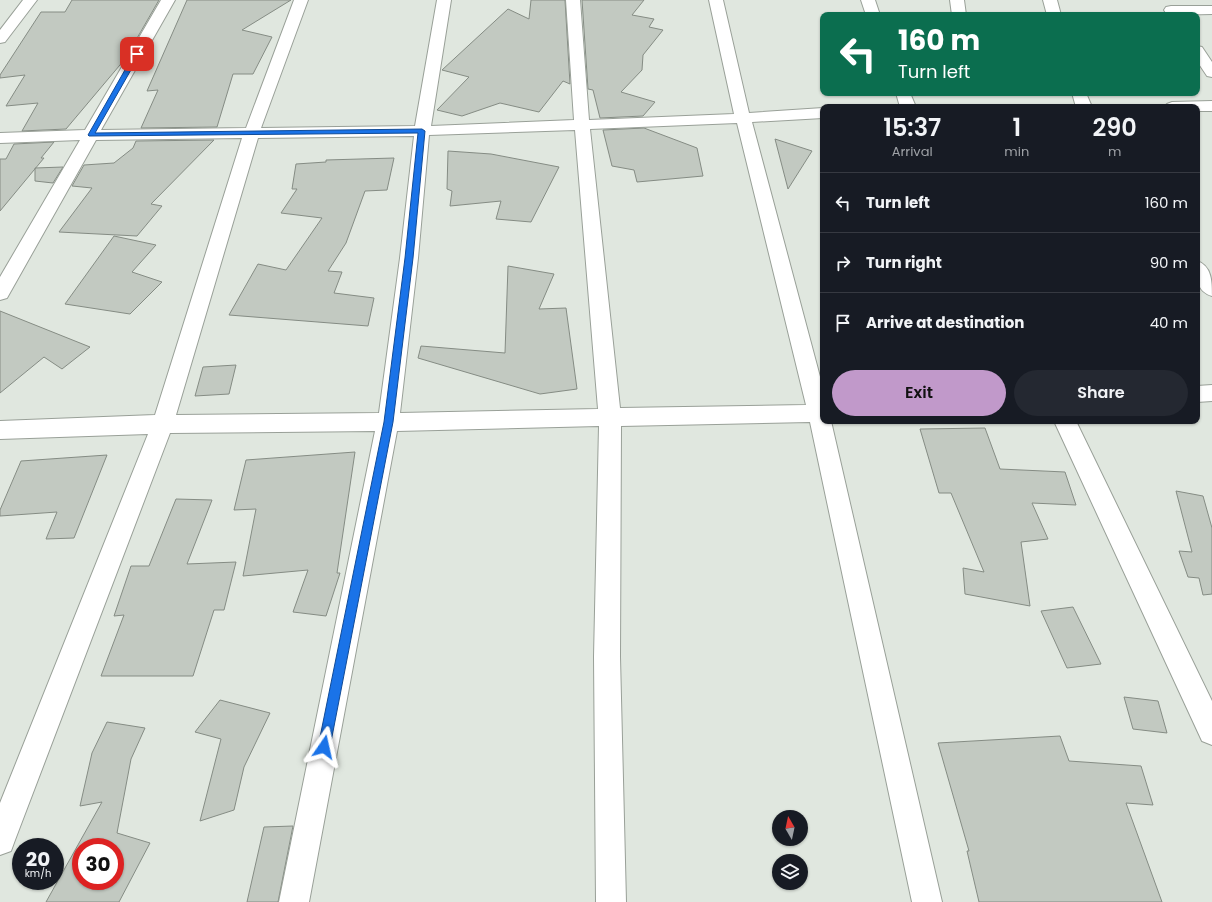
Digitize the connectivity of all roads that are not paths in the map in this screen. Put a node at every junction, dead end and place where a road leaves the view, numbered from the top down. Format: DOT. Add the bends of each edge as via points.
graph roads {
  1 [pos="30,0"];
  2 [pos="168,0"];
  3 [pos="301,0"];
  4 [pos="444,0"];
  5 [pos="573,0"];
  6 [pos="716,0"];
  7 [pos="868,0"];
  8 [pos="957,0"];
  9 [pos="1050,0"];
  10 [pos="1170,8"];
  11 [pos="1212,10"];
  12 [pos="872,12"];
  13 [pos="959,12"];
  14 [pos="1053,12"];
  15 [pos="0,39"];
  16 [pos="1200,55"];
  17 [pos="1212,73"];
  18 [pos="1200,106"];
  19 [pos="1212,106"];
  20 [pos="820,113"];
  21 [pos="743,118"];
  22 [pos="582,125"];
  23 [pos="422,131"];
  24 [pos="252,132"];
  25 [pos="91,135"];
  26 [pos="0,138"];
  27 [pos="1200,272"];
  28 [pos="1212,289"];
  29 [pos="0,293"];
  30 [pos="1200,394"];
  31 [pos="1212,394"];
  32 [pos="820,409"];
  33 [pos="820,413"];
  34 [pos="610,419"];
  35 [pos="388,422"];
  36 [pos="163,424"];
  37 [pos="823,424"];
  38 [pos="1066,424"];
  39 [pos="0,430"];
  40 [pos="1212,732"];
  41 [pos="0,840"];
  42 [pos="294,902"];
  43 [pos="611,902"];
  44 [pos="927,902"];
  1 -- 15 [label="street"];
  2 -- 25 [label="street"];
  3 -- 24 [label="street"];
  4 -- 23 [label="street"];
  5 -- 22 [label="street"];
  6 -- 21 [label="street"];
  7 -- 12 [label="street"];
  8 -- 13 [label="street"];
  9 -- 14 [label="street"];
  10 -- 11 [label="street"];
  16 -- 17 [label="street"];
  18 -- 19 [label="street"];
  20 -- 21 [label="street"];
  21 -- 22 [label="street"];
  21 -- 32 [label="street"];
  22 -- 23 [label="street"];
  22 -- 34 [label="street"];
  23 -- 24 [label="street"];
  23 -- 35 [label="street"];
  24 -- 25 [label="street"];
  24 -- 36 [label="street"];
  25 -- 26 [label="street"];
  25 -- 29 [label="street"];
  27 -- 28 [label="street"];
  30 -- 31 [label="street"];
  33 -- 34 [label="street"];
  34 -- 35 [label="street"];
  34 -- 43 [label="street" via="607,657"];
  35 -- 36 [label="street"];
  35 -- 42 [label="street"];
  36 -- 39 [label="street"];
  36 -- 41 [label="street"];
  37 -- 44 [label="street"];
  38 -- 40 [label="street"];
}
